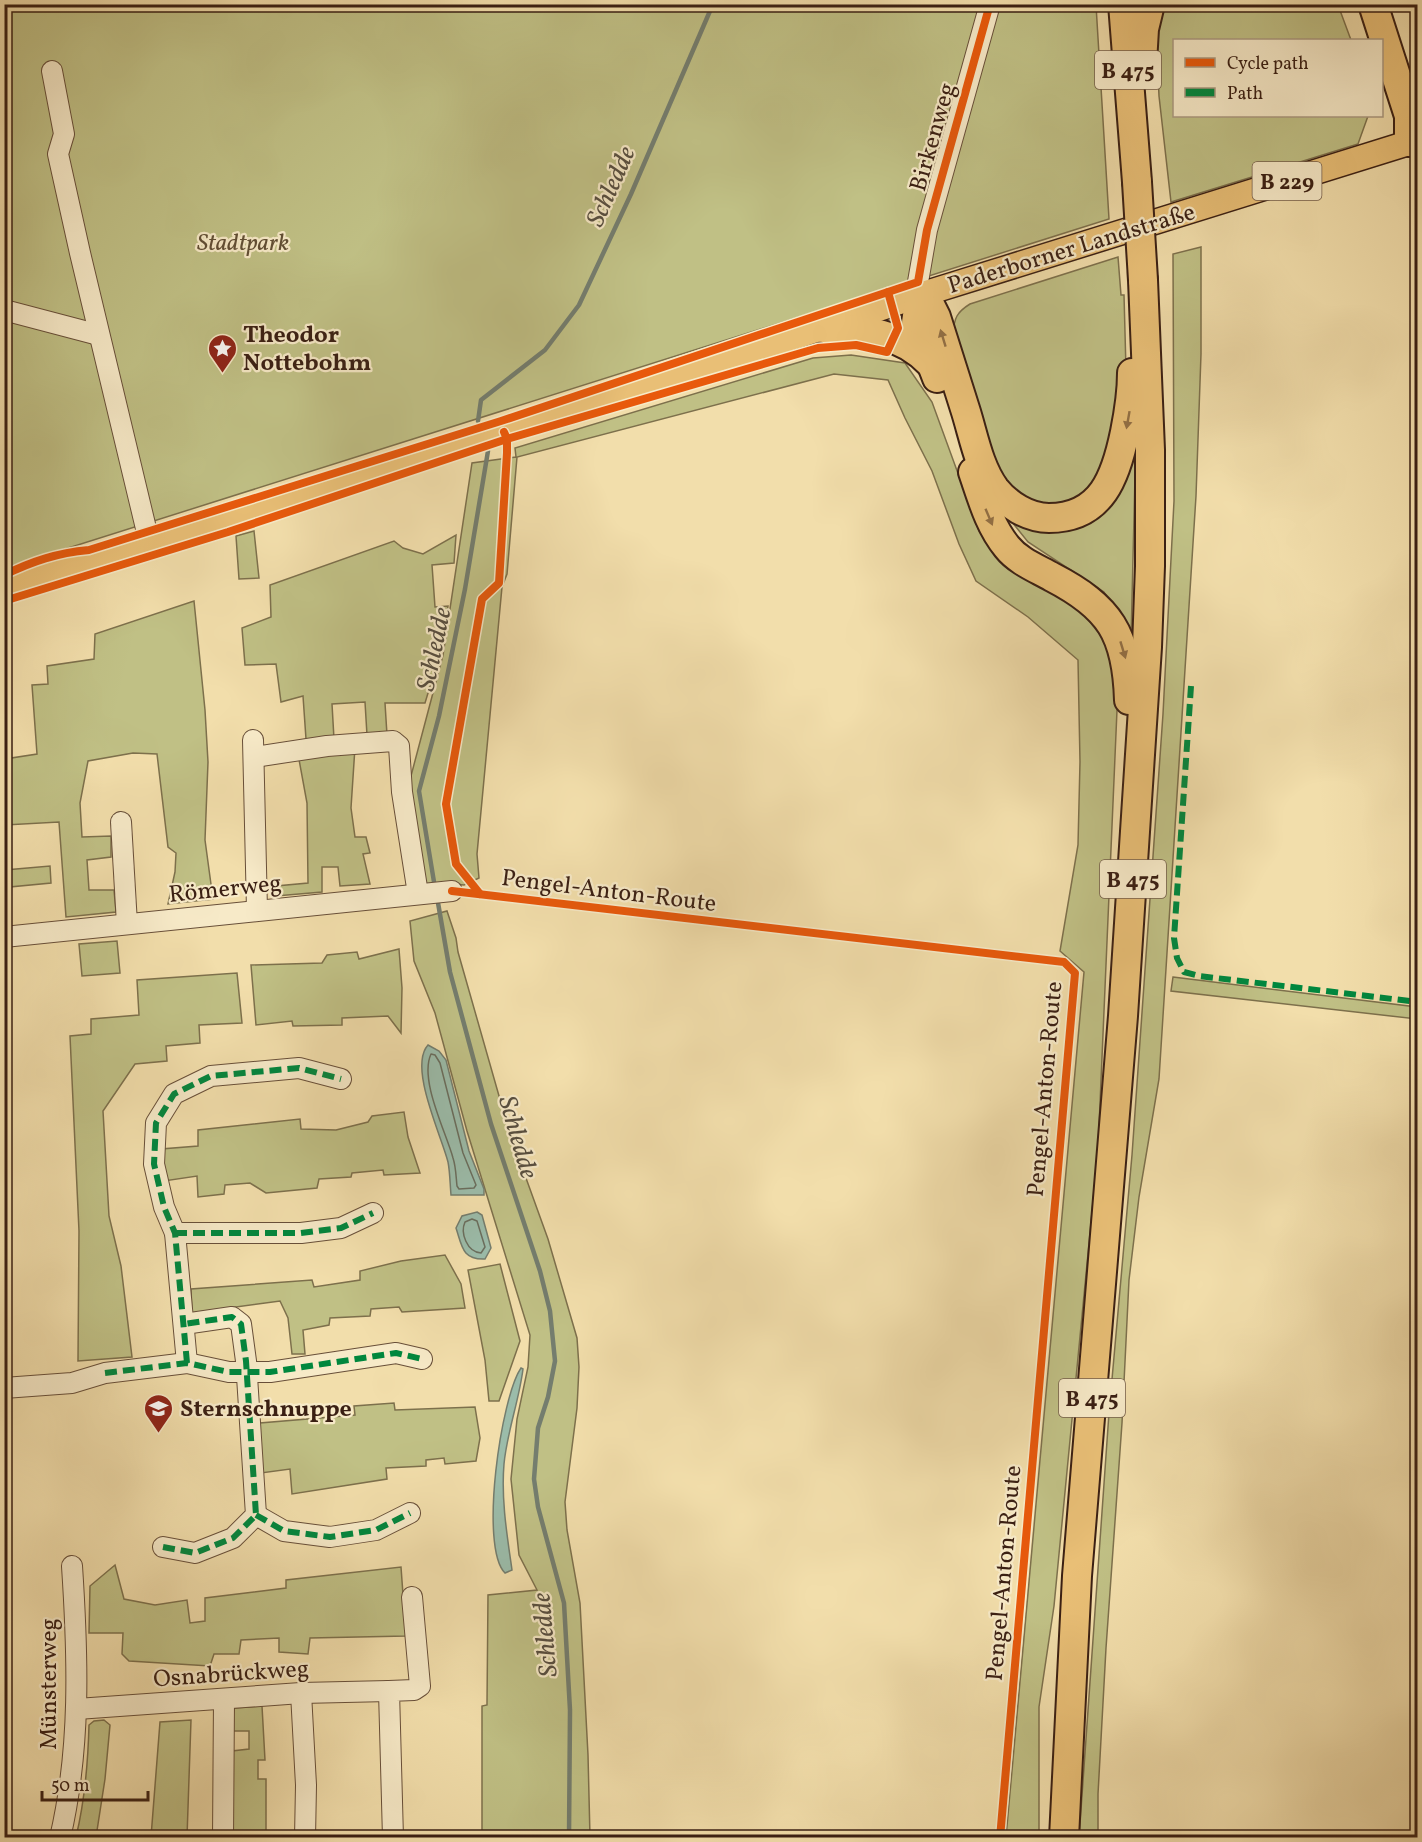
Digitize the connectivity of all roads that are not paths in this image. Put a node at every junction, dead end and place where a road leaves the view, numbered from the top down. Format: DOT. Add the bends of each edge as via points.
graph roads {
  1 [pos="990,4"];
  2 [pos="1124,4"];
  3 [pos="1150,4"];
  4 [pos="1358,4"];
  5 [pos="1373,4"];
  6 [pos="1369,39"];
  7 [pos="52,71"];
  8 [pos="1399,90"];
  9 [pos="1133,136"];
  10 [pos="1413,141"];
  11 [pos="1144,291"];
  12 [pos="920,295"];
  13 [pos="4,310"];
  14 [pos="822,328"];
  15 [pos="99,335"];
  16 [pos="931,364"];
  17 [pos="148,541"];
  18 [pos="4,586"];
  19 [pos="1141,742"];
  20 [pos="121,822"];
  21 [pos="452,891"];
  22 [pos="418,894"];
  23 [pos="257,910"];
  24 [pos="126,924"];
  25 [pos="4,937"];
  26 [pos="340,1079"];
  27 [pos="374,1213"];
  28 [pos="175,1233"];
  29 [pos="184,1324"];
  30 [pos="422,1359"];
  31 [pos="187,1363"];
  32 [pos="246,1372"];
  33 [pos="4,1388"];
  34 [pos="410,1513"];
  35 [pos="256,1515"];
  36 [pos="163,1547"];
  37 [pos="72,1566"];
  38 [pos="412,1597"];
  39 [pos="388,1691"];
  40 [pos="301,1693"];
  41 [pos="224,1700"];
  42 [pos="77,1709"];
  43 [pos="60,1838"];
  44 [pos="223,1838"];
  45 [pos="305,1838"];
  46 [pos="393,1838"];
  47 [pos="1064,1838"];
  1 -- 12 [label="street, Birkenweg" via="927,230 918,282"];
  2 -- 9 [label="highway, B 475"];
  3 -- 9 [label="highway" via="1143,39 1143,103"];
  4 -- 6 [label="highway"];
  5 -- 8 [label="highway"];
  7 -- 15 [label="street" via="64,134 58,154"];
  8 -- 10 [label="highway"];
  9 -- 11 [label="highway, B 475, bridge"];
  10 -- 12 [label="main road, Paderborner Landstraße / B 229"];
  11 -- 12 [label="highway, one-way" via="1131,331 1130,404 1119,461 1110,483 1081,512 1044,518 1015,507 997,492 977,447 936,317"];
  11 -- 19 [label="highway, B 475" via="1151,511"];
  12 -- 14 [label="main road, Paderborner Landstraße / B 229"];
  12 -- 16 [label="highway" via="916,323"];
  13 -- 15 [label="street"];
  14 -- 16 [label="highway" via="861,330 895,338"];
  14 -- 17 [label="main road, Paderborner Landstraße / B 229"];
  15 -- 17 [label="street"];
  16 -- 19 [label="highway, one-way" via="989,518 1002,540 1020,558 1085,596 1112,625 1124,651 1131,717"];
  17 -- 18 [label="main road, Paderborner Landstraße / B 229"];
  19 -- 47 [label="highway, B 475" via="1124,1016 1077,1576"];
  20 -- 24 [label="street"];
  21 -- 22 [label="street, Römerweg"];
  22 -- 23 [label="street, Römerweg"];
  22 -- 23 [label="street" via="399,746 393,741 254,749"];
  23 -- 24 [label="street, Römerweg"];
  24 -- 25 [label="street, Römerweg"];
  26 -- 28 [label="street" via="299,1068 211,1077 174,1094 156,1124 154,1164"];
  27 -- 28 [label="street" via="341,1228 301,1233"];
  28 -- 29 [label="street"];
  29 -- 31 [label="street"];
  29 -- 32 [label="street" via="232,1317 241,1324"];
  30 -- 32 [label="street" via="396,1353 270,1372"];
  31 -- 32 [label="street"];
  31 -- 33 [label="street" via="105,1373 72,1383"];
  32 -- 35 [label="street"];
  34 -- 35 [label="street" via="376,1530 330,1537 284,1531"];
  35 -- 36 [label="street" via="233,1538 195,1552"];
  37 -- 42 [label="street, Münsterweg"];
  38 -- 39 [label="street, Osnabrückweg" via="420,1686 414,1690"];
  39 -- 40 [label="street, Osnabrückweg"];
  39 -- 46 [label="street"];
  40 -- 41 [label="street, Osnabrückweg"];
  40 -- 45 [label="street"];
  41 -- 42 [label="street, Osnabrückweg"];
  41 -- 44 [label="street"];
  42 -- 43 [label="street, Münsterweg" via="74,1761"];
}
